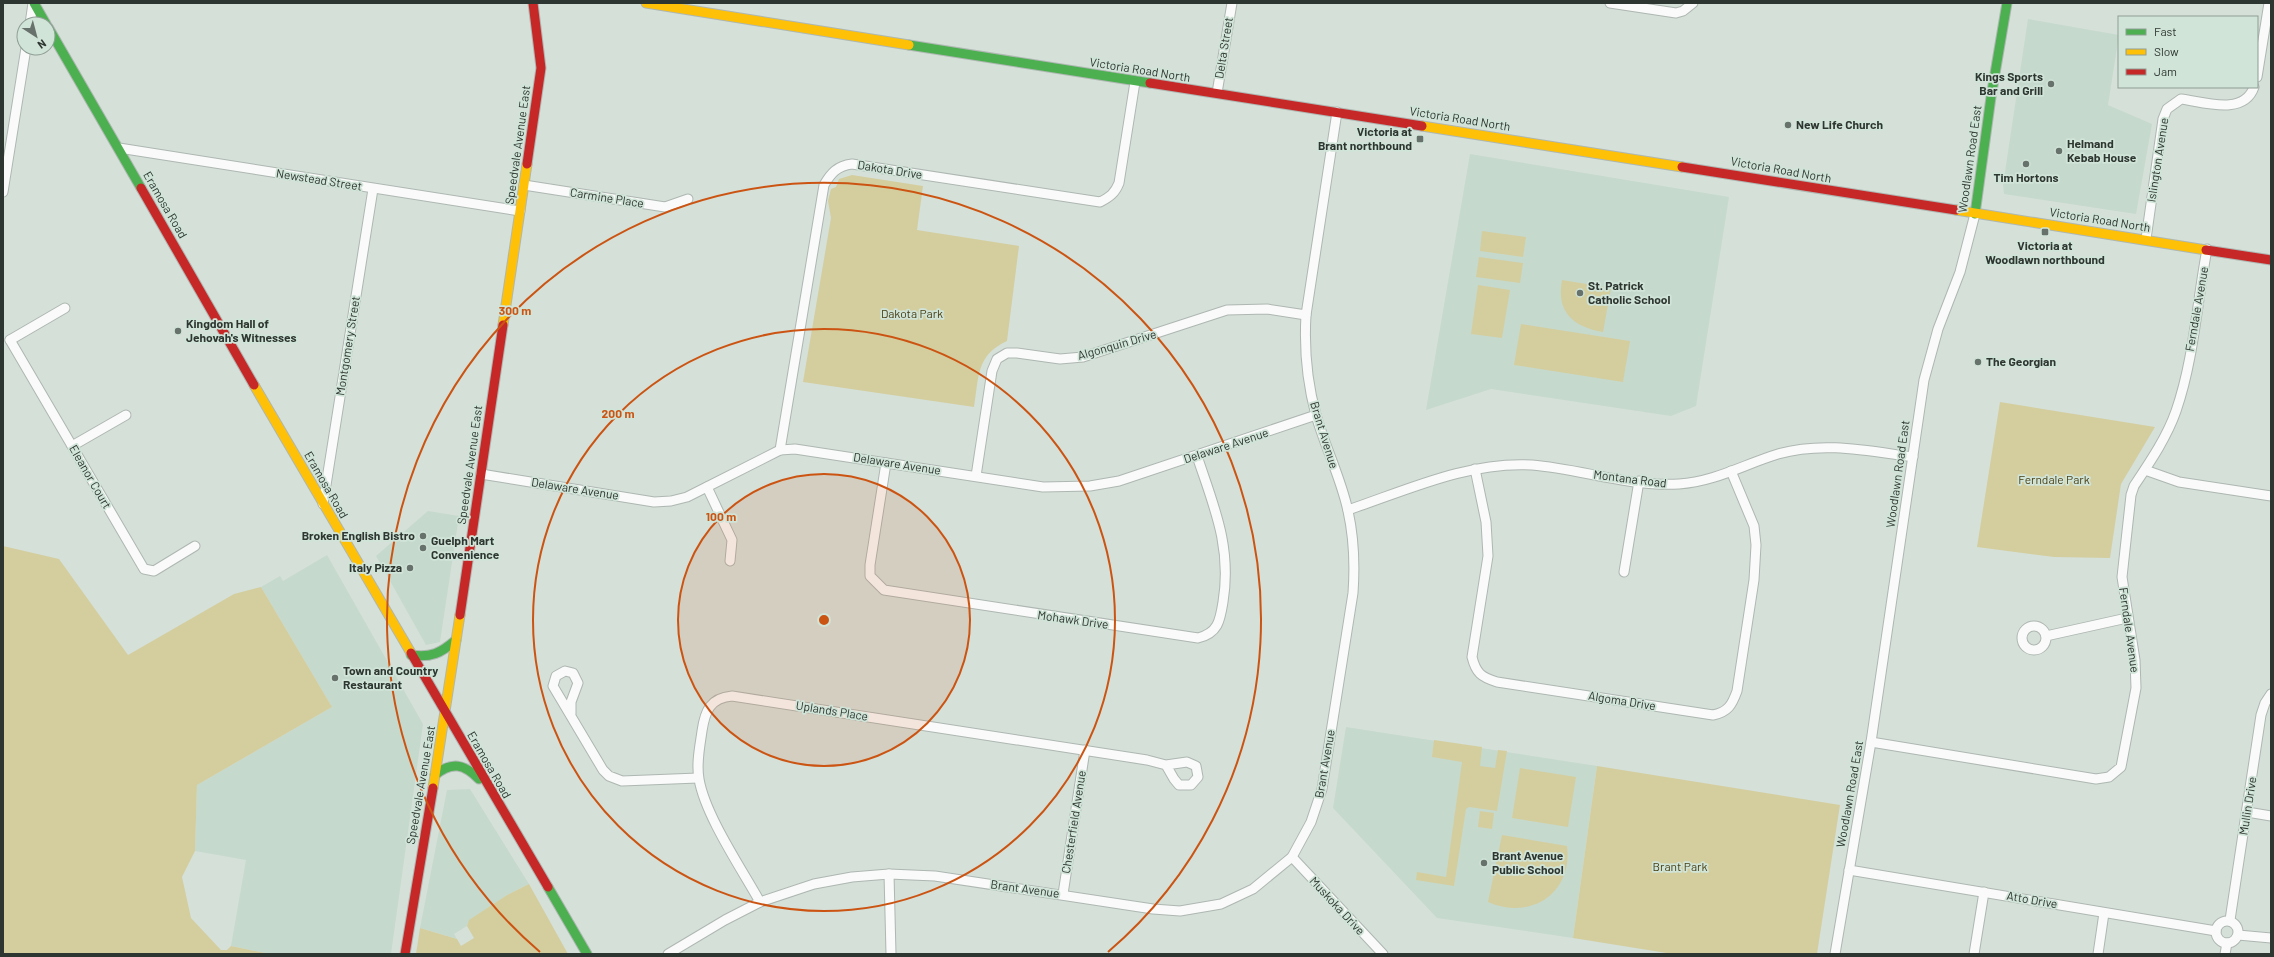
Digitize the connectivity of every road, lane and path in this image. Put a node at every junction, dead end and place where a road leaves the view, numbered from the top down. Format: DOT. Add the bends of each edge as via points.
graph roads {
  1 [pos="34,3"];
  2 [pos="533,3"];
  3 [pos="646,3"];
  4 [pos="1232,3"];
  5 [pos="1610,3"];
  6 [pos="1693,3"];
  7 [pos="2007,3"];
  8 [pos="2269,3"];
  9 [pos="32,16"];
  10 [pos="41,16"];
  11 [pos="56,41"];
  12 [pos="25,56"];
  13 [pos="2258,71"];
  14 [pos="1135,82"];
  15 [pos="2254,88"];
  16 [pos="1217,93"];
  17 [pos="1337,112"];
  18 [pos="119,148"];
  19 [pos="4,179"];
  20 [pos="524,185"];
  21 [pos="373,189"];
  22 [pos="3,192"];
  23 [pos="688,199"];
  24 [pos="520,211"];
  25 [pos="1975,214"];
  26 [pos="2146,239"];
  27 [pos="2207,249"];
  28 [pos="2271,260"];
  29 [pos="65,308"];
  30 [pos="1306,315"];
  31 [pos="6,340"];
  32 [pos="126,415"];
  33 [pos="1316,416"];
  34 [pos="72,446"];
  35 [pos="780,450"];
  36 [pos="1197,456"];
  37 [pos="1913,457"];
  38 [pos="886,462"];
  39 [pos="1475,469"];
  40 [pos="2145,470"];
  41 [pos="1731,471"];
  42 [pos="481,474"];
  43 [pos="976,476"];
  44 [pos="1639,481"];
  45 [pos="707,487"];
  46 [pos="2271,496"];
  47 [pos="323,504"];
  48 [pos="1348,510"];
  49 [pos="195,546"];
  50 [pos="730,561"];
  51 [pos="1624,572"];
  52 [pos="2127,618"];
  53 [pos="2046,636"];
  54 [pos="456,640"];
  55 [pos="411,655"];
  56 [pos="2271,694"];
  57 [pos="445,713"];
  58 [pos="571,714"];
  59 [pos="1871,742"];
  60 [pos="1085,750"];
  61 [pos="1166,765"];
  62 [pos="435,775"];
  63 [pos="698,778"];
  64 [pos="488,787"];
  65 [pos="2247,812"];
  66 [pos="2271,816"];
  67 [pos="1292,857"];
  68 [pos="1849,870"];
  69 [pos="889,874"];
  70 [pos="1984,892"];
  71 [pos="1063,894"];
  72 [pos="760,902"];
  73 [pos="2104,913"];
  74 [pos="2230,920"];
  75 [pos="2216,931"];
  76 [pos="2238,935"];
  77 [pos="2271,938"];
  78 [pos="2227,943"];
  79 [pos="405,954"];
  80 [pos="587,954"];
  81 [pos="668,954"];
  82 [pos="890,954"];
  83 [pos="1383,954"];
  84 [pos="1835,954"];
  85 [pos="1974,954"];
  86 [pos="2098,954"];
  87 [pos="2225,954"];
  1 -- 9 [label="street"];
  1 -- 10 [label="main road"];
  2 -- 20 [label="main road, Speedvale Avenue East" via="541,68"];
  3 -- 14 [label="main road, Victoria Road North"];
  4 -- 16 [label="street, Delta Street"];
  5 -- 6 [label="street" via="1676,13"];
  7 -- 25 [label="main road, Woodlawn Road East"];
  8 -- 13 [label="street"];
  11 -- 18 [label="main road, Eramosa Road"];
  12 -- 19 [label="street"];
  14 -- 16 [label="main road, Victoria Road North"];
  14 -- 35 [label="street, Dakota Drive" via="1120,183 1116,192 1100,202 852,164 836,168 830,174 824,186"];
  15 -- 26 [label="street, Islington Avenue" via="2249,98 2233,105 2181,99 2167,109 2163,119"];
  16 -- 17 [label="main road, Victoria Road North"];
  17 -- 25 [label="main road, Victoria Road North" via="1720,171"];
  17 -- 30 [label="street, Brant Avenue"];
  18 -- 21 [label="street, Newstead Street"];
  18 -- 47 [label="main road, Eramosa Road"];
  19 -- 22 [label="street"];
  20 -- 23 [label="street, Carmine Place" via="664,207"];
  20 -- 24 [label="main road, Speedvale Avenue East"];
  21 -- 24 [label="street, Newstead Street"];
  21 -- 47 [label="street, Montgomery Street"];
  24 -- 42 [label="main road, Speedvale Avenue East"];
  25 -- 26 [label="main road, Victoria Road North"];
  25 -- 37 [label="street, Woodlawn Road East" via="1960,272 1931,351 1924,380"];
  26 -- 27 [label="main road, Victoria Road North"];
  27 -- 28 [label="main road, Victoria Road North"];
  27 -- 40 [label="street, Ferndale Avenue" via="2186,372 2176,410 2169,428"];
  29 -- 31 [label="street"];
  30 -- 33 [label="street, Brant Avenue" via="1307,364"];
  30 -- 43 [label="street, Algonquin Drive" via="1266,309 1227,310 1083,357 1060,359 1008,353 998,359 992,371"];
  31 -- 34 [label="street, Eleanor Court"];
  32 -- 34 [label="street"];
  33 -- 36 [label="street, Delaware Avenue"];
  33 -- 48 [label="street, Brant Avenue"];
  34 -- 49 [label="street, Eleanor Court" via="144,570 154,571"];
  35 -- 38 [label="street, Delaware Avenue" via="811,451"];
  35 -- 45 [label="street, Delaware Avenue"];
  36 -- 38 [label="street, Mohawk Drive" via="1219,523 1227,568 1220,623 1208,636 1198,638 884,590 870,576 870,565"];
  36 -- 43 [label="street, Delaware Avenue" via="1119,481 1090,486 1043,487"];
  37 -- 41 [label="street, Montana Road" via="1837,447 1807,448 1778,454"];
  37 -- 59 [label="street, Woodlawn Road East"];
  38 -- 43 [label="street, Delaware Avenue"];
  39 -- 41 [label="street, Algoma Drive" via="1488,541 1488,556 1472,657 1475,669 1482,677 1497,682 1713,715 1727,710 1737,691 1756,563 1754,526"];
  39 -- 44 [label="street, Montana Road" via="1533,465"];
  39 -- 48 [label="street, Montana Road"];
  40 -- 46 [label="street" via="2179,482"];
  40 -- 52 [label="street, Ferndale Avenue" via="2131,495 2123,551 2122,580"];
  41 -- 44 [label="street, Montana Road" via="1680,484"];
  42 -- 45 [label="street, Delaware Avenue" via="654,502 671,501"];
  42 -- 54 [label="main road, Speedvale Avenue East"];
  44 -- 51 [label="street"];
  45 -- 50 [label="street" via="732,540"];
  47 -- 55 [label="main road, Eramosa Road"];
  48 -- 67 [label="street, Brant Avenue" via="1354,546 1353,593 1322,789 1311,822"];
  52 -- 53 [label="street"];
  52 -- 59 [label="street, Ferndale Avenue" via="2135,660 2136,688 2123,761 2118,772 2109,778 2096,779"];
  54 -- 55 [label="main road" via="429,658"];
  54 -- 57 [label="main road, Speedvale Avenue East"];
  55 -- 57 [label="main road, Eramosa Road"];
  56 -- 65 [label="street, Mullin Drive" via="2264,703"];
  57 -- 62 [label="main road, Speedvale Avenue East"];
  57 -- 64 [label="main road, Eramosa Road"];
  58 -- 63 [label="street" via="603,770 614,779"];
  59 -- 68 [label="street, Woodlawn Road East"];
  60 -- 61 [label="street, Uplands Place"];
  60 -- 63 [label="street, Uplands Place" via="732,696 716,700 704,714 698,756"];
  60 -- 71 [label="street, Chesterfield Avenue"];
  62 -- 64 [label="main road" via="444,767 462,765"];
  62 -- 79 [label="main road, Speedvale Avenue East"];
  63 -- 72 [label="street, Uplands Place" via="707,806"];
  64 -- 80 [label="main road, Eramosa Road"];
  65 -- 66 [label="street"];
  65 -- 74 [label="street, Mullin Drive"];
  67 -- 71 [label="street, Brant Avenue" via="1253,889 1221,904 1180,911"];
  67 -- 83 [label="street, Muskoka Drive"];
  68 -- 70 [label="street, Atto Drive"];
  68 -- 84 [label="street, Woodlawn Road East"];
  69 -- 71 [label="street, Brant Avenue" via="935,876"];
  69 -- 72 [label="street, Brant Avenue" via="814,884"];
  69 -- 82 [label="street"];
  70 -- 73 [label="street, Atto Drive"];
  70 -- 85 [label="street"];
  72 -- 81 [label="street, Brant Avenue"];
  73 -- 75 [label="street, Atto Drive"];
  73 -- 86 [label="street"];
  74 -- 75 [label="street" via="2220,922"];
  74 -- 76 [label="street" via="2238,928"];
  75 -- 78 [label="street" via="2217,938"];
  76 -- 77 [label="street"];
  76 -- 78 [label="street" via="2234,941"];
  78 -- 87 [label="street"];
}
